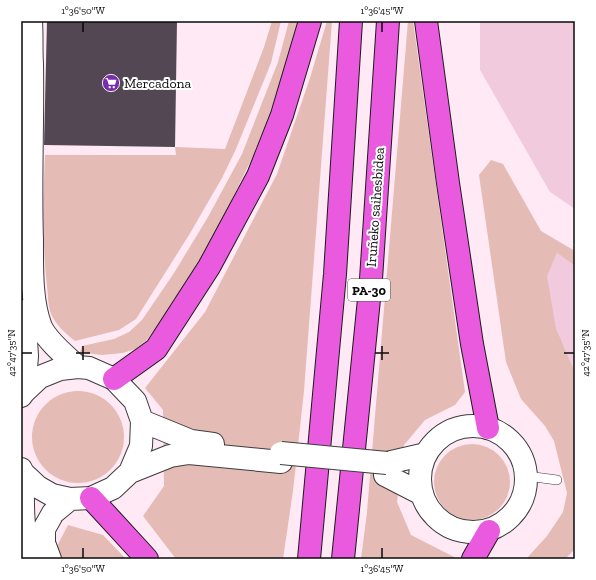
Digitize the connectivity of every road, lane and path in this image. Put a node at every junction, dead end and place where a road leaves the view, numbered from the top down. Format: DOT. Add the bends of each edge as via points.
graph roads {
  1 [pos="31,21"];
  2 [pos="310,21"];
  3 [pos="351,21"];
  4 [pos="388,21"];
  5 [pos="426,21"];
  6 [pos="21,311"];
  7 [pos="78,367"];
  8 [pos="114,379"];
  9 [pos="22,394"];
  10 [pos="142,421"];
  11 [pos="488,428"];
  12 [pos="426,454"];
  13 [pos="281,458"];
  14 [pos="386,469"];
  15 [pos="22,471"];
  16 [pos="130,472"];
  17 [pos="527,476"];
  18 [pos="558,480"];
  19 [pos="420,493"];
  20 [pos="81,498"];
  21 [pos="489,531"];
  22 [pos="32,559"];
  23 [pos="50,559"];
  24 [pos="147,559"];
  25 [pos="309,559"];
  26 [pos="343,559"];
  27 [pos="473,559"];
  1 -- 7 [label="street" via="31,210 34,298 42,329"];
  2 -- 8 [label="highway" via="282,115 258,176 209,267 156,349"];
  3 -- 25 [label="highway, PA-30" via="335,274"];
  4 -- 26 [label="highway, Iruñeko saihesbidea / PA-30" via="371,279"];
  5 -- 11 [label="highway" via="470,336"];
  6 -- 9 [label="street" via="27,356"];
  7 -- 8 [label="street" via="89,368"];
  7 -- 9 [label="street" via="60,369 40,377"];
  8 -- 10 [label="street" via="134,401"];
  10 -- 13 [label="street" via="191,441"];
  10 -- 16 [label="street" via="141,446"];
  11 -- 12 [label="street" via="469,426 447,432"];
  11 -- 17 [label="street" via="505,436 521,454"];
  12 -- 14 [label="street"];
  12 -- 19 [label="street" via="419,473"];
  13 -- 14 [label="street"];
  13 -- 16 [label="street" via="189,453 170,456"];
  14 -- 19 [label="street"];
  15 -- 20 [label="street" via="38,487 52,495"];
  15 -- 22 [label="street" via="23,515"];
  16 -- 20 [label="street" via="114,488"];
  17 -- 18 [label="lane"];
  17 -- 21 [label="street" via="525,496 512,517"];
  19 -- 21 [label="street" via="427,508 439,521 459,532"];
  20 -- 23 [label="street" via="53,512 44,529 44,543"];
  20 -- 24 [label="highway"];
  21 -- 27 [label="highway"];
}
